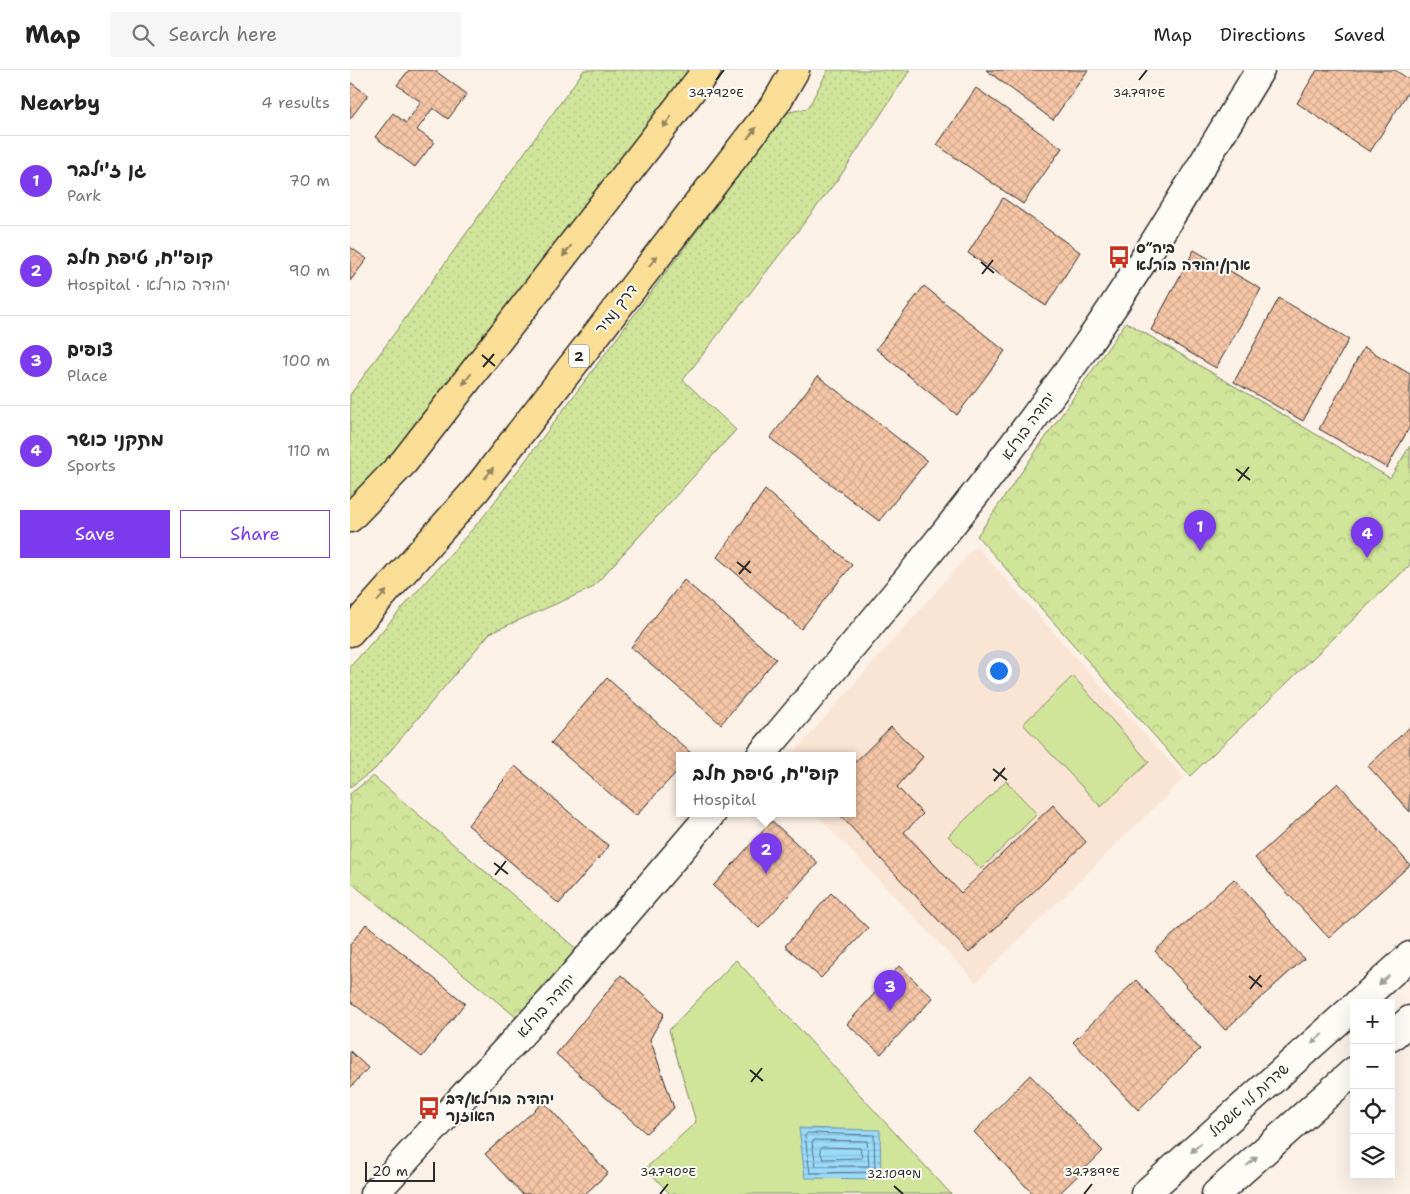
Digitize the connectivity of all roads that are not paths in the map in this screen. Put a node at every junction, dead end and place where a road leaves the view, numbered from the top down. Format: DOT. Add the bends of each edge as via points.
graph roads {
  1 [pos="707,70"];
  2 [pos="795,70"];
  3 [pos="1260,70"];
  4 [pos="350,518"];
  5 [pos="350,632"];
  6 [pos="764,752"];
  7 [pos="709,817"];
  8 [pos="1410,956"];
  9 [pos="1362,999"];
  10 [pos="1350,1011"];
  11 [pos="1410,1020"];
  12 [pos="1395,1033"];
  13 [pos="1350,1074"];
  14 [pos="374,1194"];
  15 [pos="1145,1194"];
  16 [pos="1216,1194"];
  1 -- 4 [label="highway, one-way" via="404,462"];
  5 -- 2 [label="highway, דרך נמיר / 2, one-way" via="476,490 776,103"];
  3 -- 6 [label="street, יהודה בורלא" via="1084,350 994,474"];
  7 -- 14 [label="street, יהודה בורלא" via="551,1001"];
  8 -- 9 [label="street, one-way"];
  10 -- 15 [label="street, שדרות לוי אשכול, one-way"];
  11 -- 12 [label="street"];
  16 -- 13 [label="street, one-way"];
}
